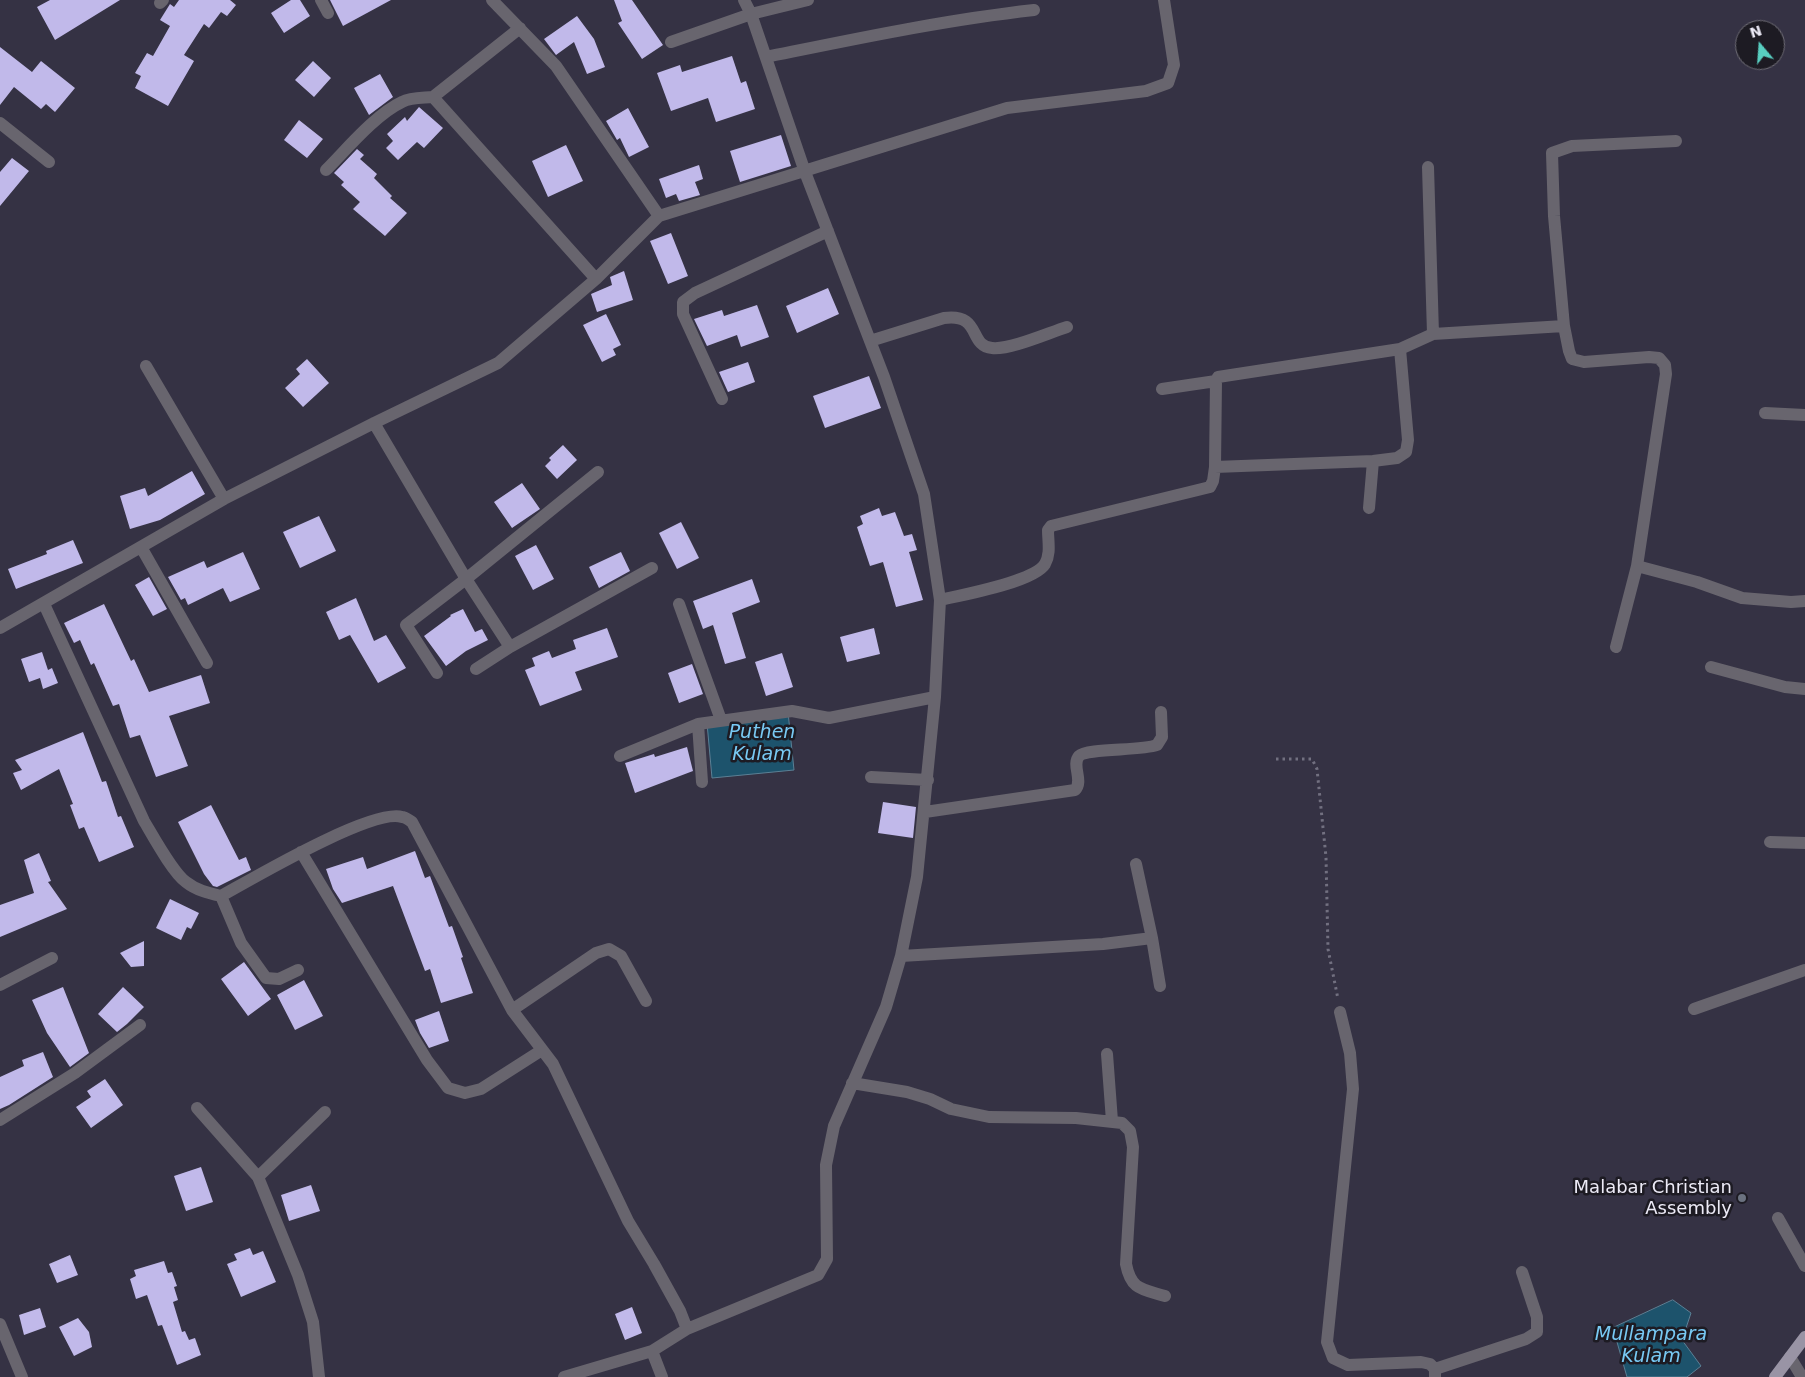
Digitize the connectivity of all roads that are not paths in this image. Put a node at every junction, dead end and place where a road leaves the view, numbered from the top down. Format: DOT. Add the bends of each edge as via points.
graph roads {
  1 [pos="321,0"];
  2 [pos="492,0"];
  3 [pos="744,0"];
  4 [pos="808,0"];
  5 [pos="1164,0"];
  6 [pos="1034,10"];
  7 [pos="328,13"];
  8 [pos="751,14"];
  9 [pos="520,28"];
  10 [pos="671,42"];
  11 [pos="766,57"];
  12 [pos="433,97"];
  13 [pos="0,123"];
  14 [pos="1676,141"];
  15 [pos="49,162"];
  16 [pos="1428,167"];
  17 [pos="326,170"];
  18 [pos="805,172"];
  19 [pos="659,216"];
  20 [pos="828,231"];
  21 [pos="596,279"];
  22 [pos="1067,326"];
  23 [pos="1564,326"];
  24 [pos="1433,334"];
  25 [pos="870,341"];
  26 [pos="1400,349"];
  27 [pos="146,366"];
  28 [pos="1216,381"];
  29 [pos="1162,389"];
  30 [pos="722,399"];
  31 [pos="1765,413"];
  32 [pos="1805,415"];
  33 [pos="374,423"];
  34 [pos="1373,461"];
  35 [pos="1214,467"];
  36 [pos="598,472"];
  37 [pos="224,499"];
  38 [pos="1369,508"];
  39 [pos="141,547"];
  40 [pos="1637,566"];
  41 [pos="652,568"];
  42 [pos="466,579"];
  43 [pos="940,600"];
  44 [pos="1805,602"];
  45 [pos="44,604"];
  46 [pos="679,604"];
  47 [pos="0,628"];
  48 [pos="1616,646"];
  49 [pos="510,648"];
  50 [pos="207,662"];
  51 [pos="1710,667"];
  52 [pos="476,669"];
  53 [pos="437,673"];
  54 [pos="1805,689"];
  55 [pos="935,697"];
  56 [pos="1161,712"];
  57 [pos="721,720"];
  58 [pos="698,724"];
  59 [pos="620,756"];
  60 [pos="871,777"];
  61 [pos="928,780"];
  62 [pos="702,782"];
  63 [pos="925,812"];
  64 [pos="1770,842"];
  65 [pos="1805,844"];
  66 [pos="301,852"];
  67 [pos="1136,864"];
  68 [pos="221,896"];
  69 [pos="1152,938"];
  70 [pos="901,956"];
  71 [pos="52,958"];
  72 [pos="298,970"];
  73 [pos="1805,970"];
  74 [pos="0,985"];
  75 [pos="1160,986"];
  76 [pos="646,1001"];
  77 [pos="1694,1009"];
  78 [pos="512,1010"];
  79 [pos="1340,1012"];
  80 [pos="140,1025"];
  81 [pos="542,1050"];
  82 [pos="1107,1054"];
  83 [pos="852,1083"];
  84 [pos="197,1108"];
  85 [pos="325,1112"];
  86 [pos="0,1120"];
  87 [pos="1112,1121"];
  88 [pos="258,1178"];
  89 [pos="1778,1218"];
  90 [pos="1805,1266"];
  91 [pos="1522,1272"];
  92 [pos="1165,1296"];
  93 [pos="0,1324"];
  94 [pos="687,1329"];
  95 [pos="1805,1337"];
  96 [pos="652,1351"];
  97 [pos="1790,1357"];
  98 [pos="1435,1373"];
  99 [pos="22,1377"];
  100 [pos="319,1377"];
  101 [pos="564,1377"];
  102 [pos="662,1377"];
  103 [pos="1775,1377"];
  104 [pos="1802,1377"];
  1 -- 7 [label="street"];
  2 -- 9 [label="street"];
  3 -- 8 [label="street"];
  4 -- 8 [label="street"];
  5 -- 18 [label="street" via="1174,65 1168,83 1146,91 1007,108"];
  6 -- 11 [label="street" via="870,35"];
  8 -- 10 [label="street"];
  8 -- 11 [label="street"];
  9 -- 12 [label="street"];
  9 -- 19 [label="street" via="556,66"];
  11 -- 18 [label="street"];
  12 -- 17 [label="street" via="402,102 378,119"];
  12 -- 21 [label="street"];
  13 -- 15 [label="street"];
  14 -- 23 [label="street" via="1572,146 1552,153"];
  16 -- 24 [label="street"];
  18 -- 19 [label="street"];
  18 -- 20 [label="street"];
  19 -- 21 [label="street"];
  20 -- 25 [label="street"];
  20 -- 30 [label="street" via="695,293 683,302 682,314"];
  21 -- 33 [label="street" via="498,363"];
  22 -- 25 [label="street" via="1004,347 990,348 980,343 967,321 956,316"];
  23 -- 24 [label="street"];
  23 -- 40 [label="street" via="1572,359 1584,362 1648,357 1659,358 1665,365"];
  24 -- 26 [label="street"];
  25 -- 43 [label="street" via="924,494"];
  26 -- 28 [label="street" via="1218,378"];
  26 -- 34 [label="street" via="1408,440 1406,452 1397,458"];
  27 -- 37 [label="street"];
  28 -- 29 [label="street"];
  28 -- 35 [label="street"];
  31 -- 32 [label="street"];
  33 -- 37 [label="street"];
  33 -- 42 [label="street"];
  34 -- 35 [label="street"];
  34 -- 38 [label="street"];
  35 -- 43 [label="street" via="1210,487 1051,526 1048,530 1049,554 1044,566 1032,575"];
  36 -- 42 [label="street"];
  37 -- 39 [label="street"];
  39 -- 45 [label="street"];
  39 -- 50 [label="street"];
  40 -- 44 [label="street" via="1742,598"];
  40 -- 48 [label="street"];
  41 -- 49 [label="street"];
  42 -- 49 [label="street"];
  42 -- 53 [label="street" via="406,625"];
  43 -- 55 [label="street"];
  45 -- 47 [label="street"];
  45 -- 68 [label="street" via="144,821 161,850 183,880 196,889"];
  46 -- 57 [label="street"];
  49 -- 52 [label="street"];
  51 -- 54 [label="street"];
  55 -- 57 [label="street" via="829,718 792,711"];
  55 -- 61 [label="street"];
  56 -- 63 [label="street" via="1162,738 1157,746 1082,754 1076,763 1078,784 1075,790"];
  57 -- 58 [label="street"];
  58 -- 59 [label="street"];
  58 -- 62 [label="street"];
  60 -- 61 [label="street"];
  61 -- 63 [label="street"];
  63 -- 70 [label="street" via="918,877"];
  64 -- 65 [label="street"];
  66 -- 68 [label="street"];
  66 -- 78 [label="street" via="347,830 383,818 401,816 412,822"];
  66 -- 81 [label="street" via="427,1060 448,1088 465,1093 481,1089"];
  67 -- 69 [label="street"];
  68 -- 72 [label="street" via="241,943 266,978 279,979"];
  69 -- 70 [label="street"];
  69 -- 75 [label="street"];
  70 -- 83 [label="street" via="886,1007"];
  71 -- 74 [label="street"];
  73 -- 77 [label="street"];
  76 -- 78 [label="street" via="621,956 610,949 596,953"];
  78 -- 81 [label="street"];
  79 -- 98 [label="street" via="1350,1053 1353,1089 1327,1342 1333,1358 1348,1365 1422,1362 1430,1364"];
  80 -- 86 [label="street" via="75,1074"];
  81 -- 94 [label="street" via="554,1064 628,1221"];
  82 -- 87 [label="street"];
  83 -- 87 [label="street" via="907,1092 989,1117"];
  83 -- 94 [label="street" via="834,1126 826,1165 827,1259 818,1275"];
  84 -- 88 [label="street"];
  85 -- 88 [label="street"];
  87 -- 92 [label="street" via="1122,1123 1130,1131 1133,1148 1126,1264 1129,1279 1141,1289"];
  88 -- 100 [label="street" via="298,1275 313,1322"];
  89 -- 90 [label="street"];
  91 -- 98 [label="street" via="1537,1317 1536,1332 1526,1339"];
  93 -- 99 [label="street"];
  94 -- 96 [label="street"];
  95 -- 97 [label="main road"];
  96 -- 101 [label="street"];
  96 -- 102 [label="street"];
  97 -- 103 [label="main road"];
  97 -- 104 [label="street"];
}
